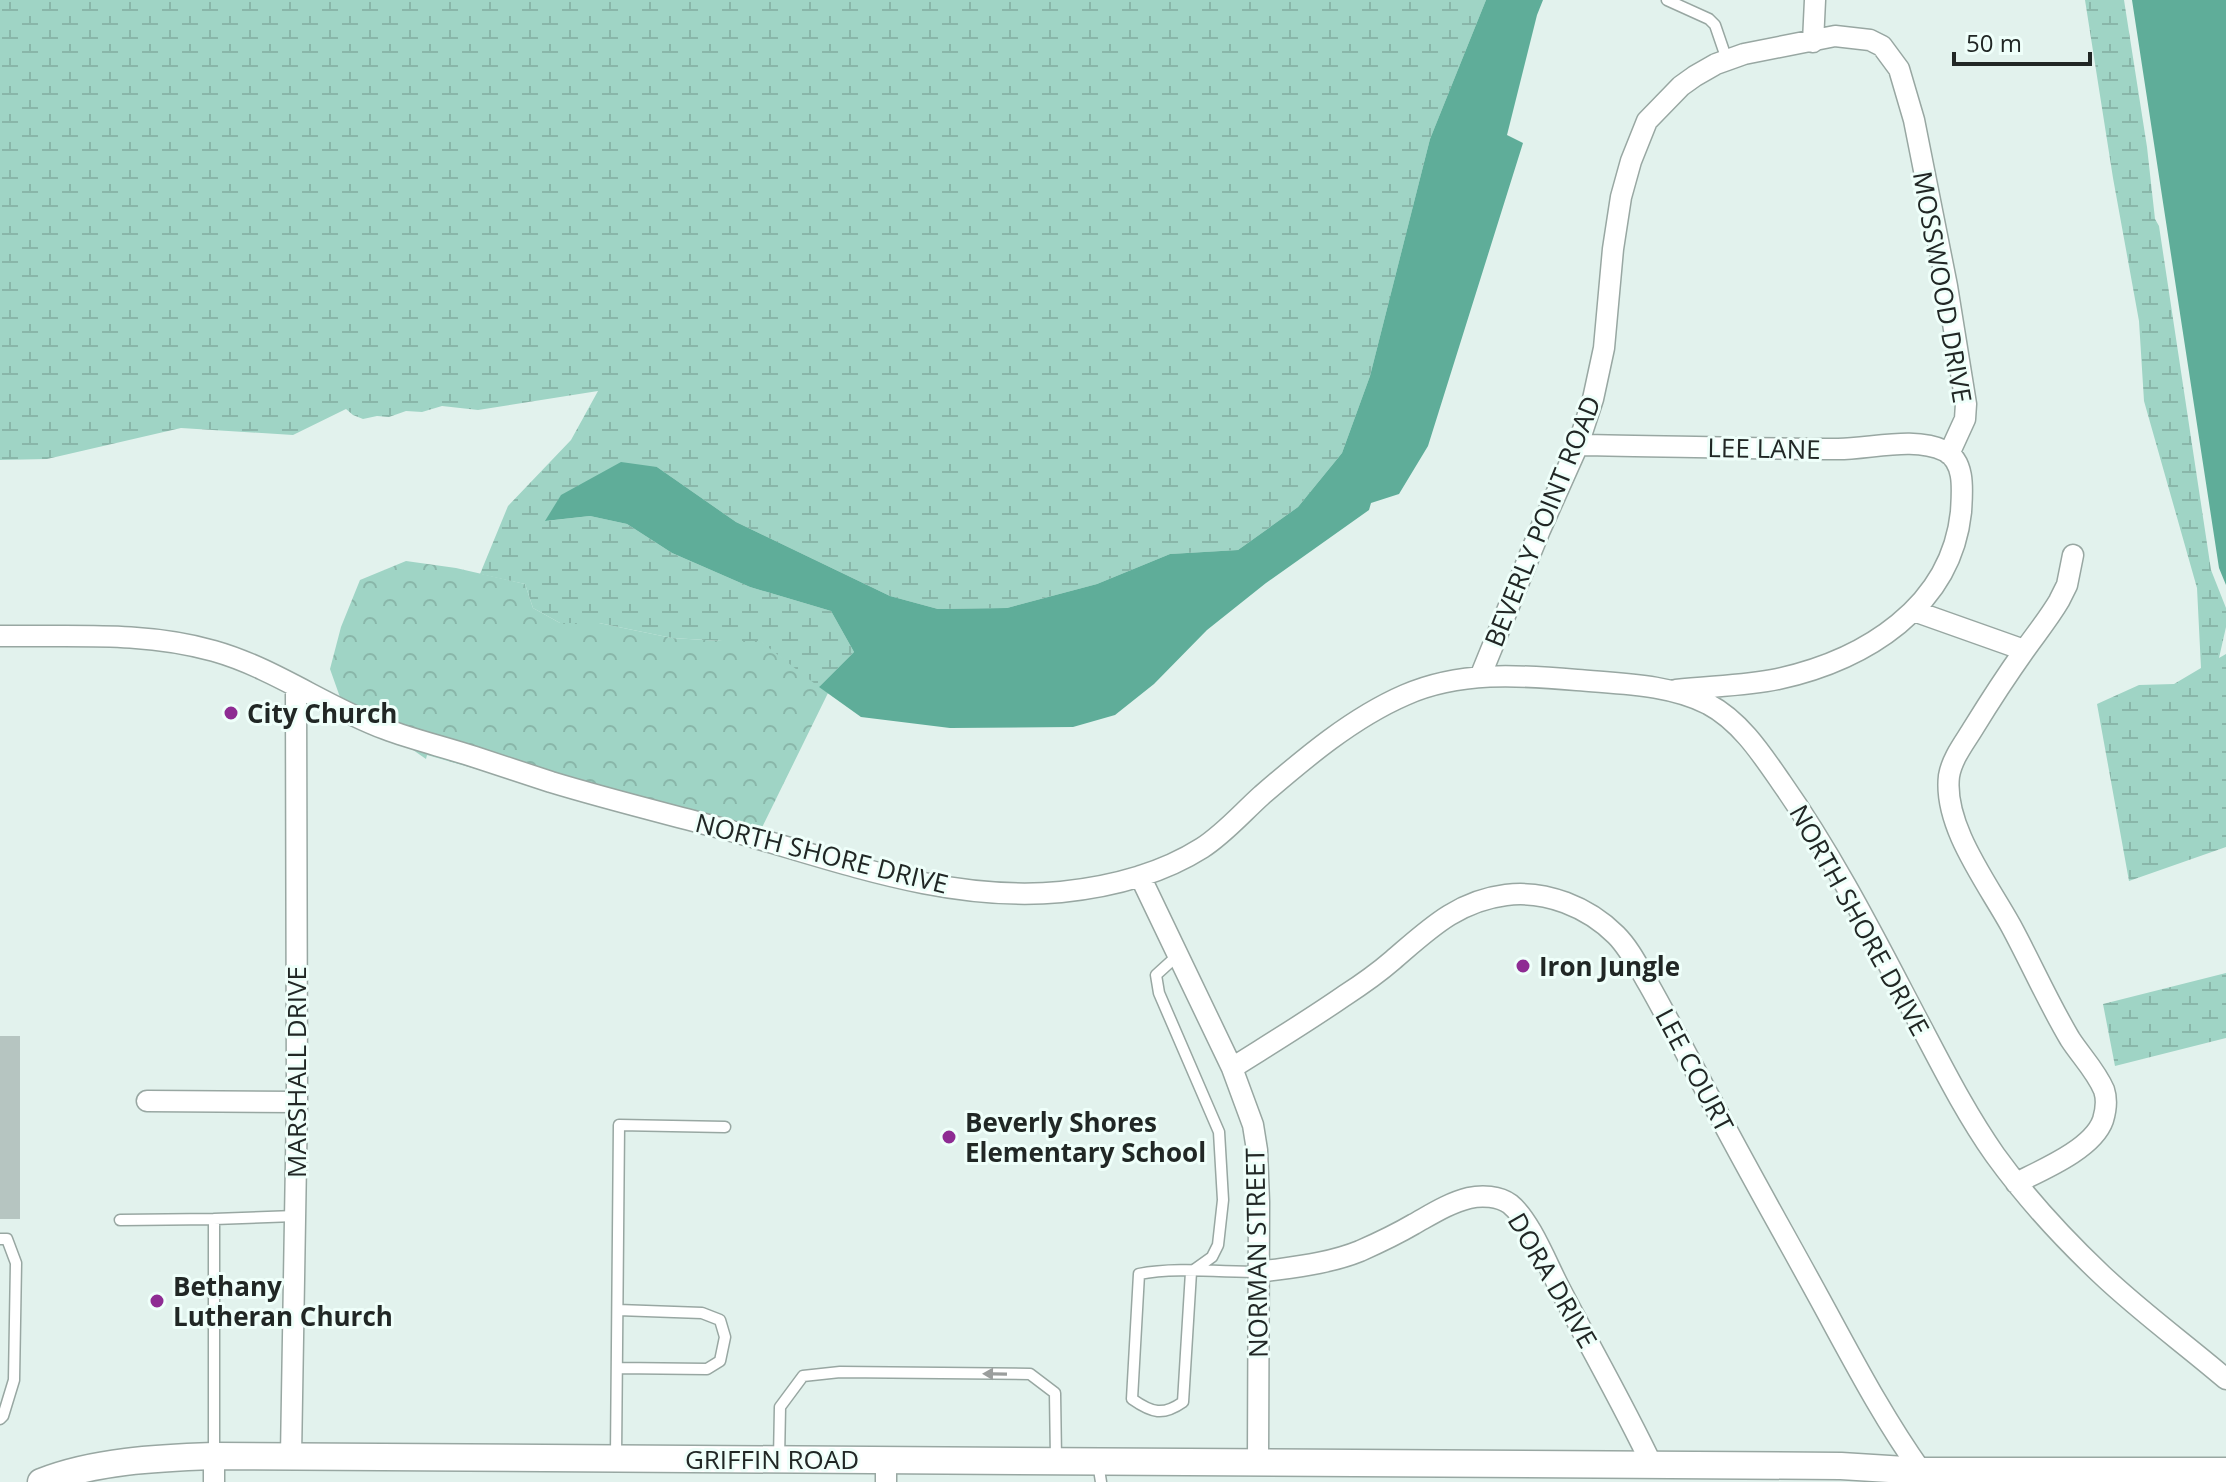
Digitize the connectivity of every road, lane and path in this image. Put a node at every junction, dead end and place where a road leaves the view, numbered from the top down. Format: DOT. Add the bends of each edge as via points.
graph roads {
  1 [pos="1667,0"];
  2 [pos="1815,0"];
  3 [pos="1813,42"];
  4 [pos="1727,60"];
  5 [pos="1578,445"];
  6 [pos="1949,454"];
  7 [pos="2073,555"];
  8 [pos="1914,611"];
  9 [pos="0,636"];
  10 [pos="2024,650"];
  11 [pos="1480,677"];
  12 [pos="296,687"];
  13 [pos="1667,691"];
  14 [pos="1140,876"];
  15 [pos="1178,955"];
  16 [pos="1232,1068"];
  17 [pos="147,1101"];
  18 [pos="297,1102"];
  19 [pos="725,1127"];
  20 [pos="2016,1183"];
  21 [pos="295,1216"];
  22 [pos="214,1219"];
  23 [pos="120,1220"];
  24 [pos="0,1239"];
  25 [pos="1191,1272"];
  26 [pos="1259,1272"];
  27 [pos="618,1310"];
  28 [pos="617,1368"];
  29 [pos="2226,1379"];
  30 [pos="0,1419"];
  31 [pos="291,1456"];
  32 [pos="616,1458"];
  33 [pos="779,1459"];
  34 [pos="1056,1461"];
  35 [pos="1258,1462"];
  36 [pos="1652,1465"];
  37 [pos="214,1469"];
  38 [pos="886,1471"];
  39 [pos="2226,1471"];
  40 [pos="1099,1472"];
  41 [pos="1927,1476"];
  42 [pos="41,1482"];
  1 -- 4 [label="lane" via="1715,25"];
  2 -- 3 [label="street"];
  3 -- 4 [label="street, BEVERLY POINT ROAD"];
  3 -- 6 [label="street, MOSSWOOD DRIVE" via="1835,36 1870,40 1882,46 1899,69 1914,120 1966,404"];
  4 -- 5 [label="street, BEVERLY POINT ROAD" via="1681,86 1647,121 1631,161 1613,249 1604,348"];
  5 -- 6 [label="street, LEE LANE" via="1856,449 1918,444"];
  5 -- 11 [label="street, BEVERLY POINT ROAD"];
  6 -- 8 [label="street" via="1963,486 1959,531 1938,579"];
  7 -- 10 [label="street" via="2059,601"];
  8 -- 10 [label="street"];
  8 -- 13 [label="street" via="1877,640 1812,671"];
  9 -- 12 [label="street, NORTH SHORE DRIVE" via="121,636 173,642 215,651"];
  10 -- 20 [label="street" via="1957,755 1950,772 1951,803 1979,872 2052,1008 2099,1079 2106,1106 2096,1133"];
  11 -- 13 [label="street, NORTH SHORE DRIVE" via="1526,676"];
  11 -- 14 [label="street, NORTH SHORE DRIVE" via="1427,687 1380,707 1322,746 1204,847"];
  12 -- 14 [label="street, NORTH SHORE DRIVE" via="391,732 880,874 941,887 1027,893 1063,892"];
  12 -- 18 [label="street, MARSHALL DRIVE"];
  13 -- 20 [label="street, NORTH SHORE DRIVE" via="1714,707 1759,750 1815,830 1956,1092"];
  14 -- 15 [label="street, NORMAN STREET"];
  15 -- 16 [label="street, NORMAN STREET"];
  15 -- 25 [label="lane" via="1156,975 1159,993 1219,1132 1223,1200 1218,1245 1212,1257"];
  16 -- 26 [label="street, NORMAN STREET" via="1257,1150"];
  16 -- 41 [label="street, LEE COURT" via="1343,997 1461,908 1528,894 1550,897 1595,918 1629,950 1860,1372"];
  17 -- 18 [label="street"];
  18 -- 21 [label="street, MARSHALL DRIVE"];
  19 -- 27 [label="lane" via="619,1125"];
  20 -- 29 [label="street, NORTH SHORE DRIVE" via="2105,1278"];
  21 -- 22 [label="lane"];
  21 -- 31 [label="street, MARSHALL DRIVE"];
  22 -- 23 [label="lane"];
  22 -- 37 [label="lane"];
  24 -- 30 [label="lane" via="7,1239 16,1263 14,1380"];
  25 -- 25 [label="lane" via="1139,1274 1132,1399 1148,1410 1169,1411 1183,1402"];
  25 -- 26 [label="lane"];
  26 -- 35 [label="street, NORMAN STREET"];
  26 -- 36 [label="street, DORA DRIVE" via="1358,1252 1472,1197 1506,1201 1538,1244"];
  27 -- 28 [label="lane"];
  27 -- 28 [label="lane" via="702,1313 720,1320 725,1337 720,1361 707,1369"];
  28 -- 32 [label="lane"];
  31 -- 32 [label="street, GRIFFIN ROAD"];
  31 -- 37 [label="street, GRIFFIN ROAD"];
  32 -- 33 [label="street, GRIFFIN ROAD"];
  34 -- 33 [label="lane, one-way" via="1055,1393 1030,1374 840,1372 803,1376 781,1405"];
  33 -- 38 [label="street, GRIFFIN ROAD"];
  34 -- 38 [label="street, GRIFFIN ROAD"];
  34 -- 40 [label="street, GRIFFIN ROAD"];
  35 -- 36 [label="street, GRIFFIN ROAD"];
  35 -- 40 [label="street, GRIFFIN ROAD"];
  36 -- 41 [label="street, GRIFFIN ROAD" via="1841,1466"];
  37 -- 42 [label="street, GRIFFIN ROAD" via="111,1464"];
  39 -- 41 [label="street, GRIFFIN ROAD"];
}
